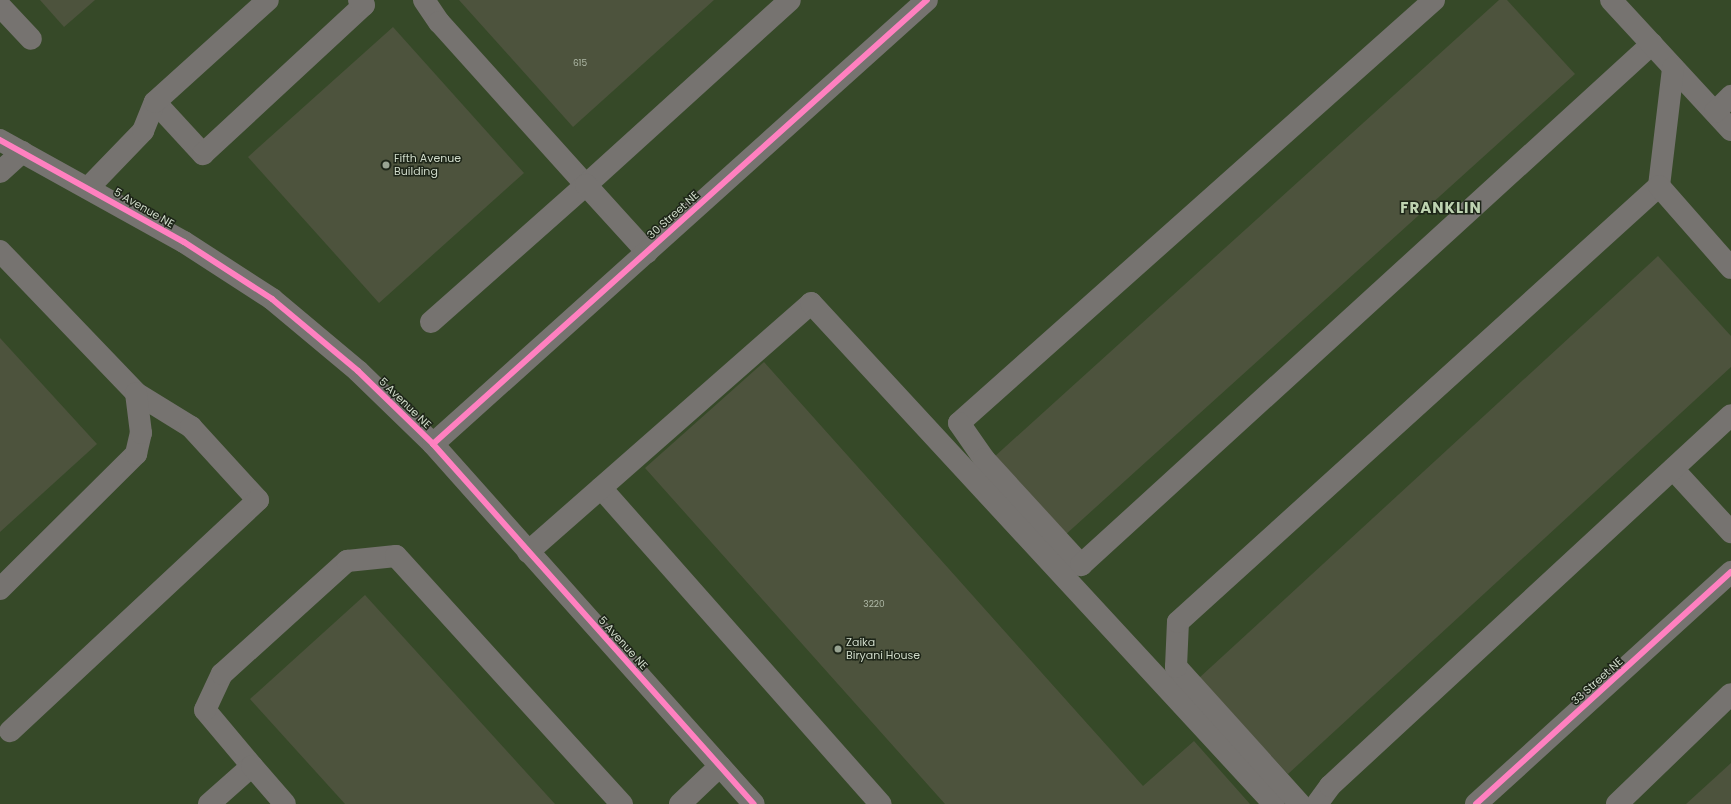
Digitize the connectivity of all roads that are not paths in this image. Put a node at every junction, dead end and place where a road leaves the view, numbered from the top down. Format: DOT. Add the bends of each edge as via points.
graph roads {
  1 [pos="268,0"];
  2 [pos="360,0"];
  3 [pos="424,0"];
  4 [pos="790,0"];
  5 [pos="926,0"];
  6 [pos="1434,0"];
  7 [pos="1616,2"];
  8 [pos="0,6"];
  9 [pos="31,39"];
  10 [pos="1652,44"];
  11 [pos="1674,68"];
  12 [pos="1731,96"];
  13 [pos="155,102"];
  14 [pos="1715,112"];
  15 [pos="1731,130"];
  16 [pos="0,140"];
  17 [pos="22,152"];
  18 [pos="0,172"];
  19 [pos="586,185"];
  20 [pos="1659,186"];
  21 [pos="88,188"];
  22 [pos="0,251"];
  23 [pos="647,252"];
  24 [pos="1731,268"];
  25 [pos="431,322"];
  26 [pos="136,394"];
  27 [pos="1731,415"];
  28 [pos="433,444"];
  29 [pos="1673,469"];
  30 [pos="601,488"];
  31 [pos="1731,532"];
  32 [pos="528,552"];
  33 [pos="1729,577"];
  34 [pos="0,589"];
  35 [pos="1731,694"];
  36 [pos="10,731"];
  37 [pos="252,766"];
  38 [pos="720,766"];
  39 [pos="209,804"];
  40 [pos="285,804"];
  41 [pos="622,804"];
  42 [pos="680,804"];
  43 [pos="754,804"];
  44 [pos="881,804"];
  45 [pos="1274,804"];
  46 [pos="1300,804"];
  47 [pos="1317,804"];
  48 [pos="1476,804"];
  49 [pos="1617,804"];
  1 -- 13 [label="street"];
  2 -- 13 [label="street" via="364,5 203,154"];
  3 -- 19 [label="street" via="439,22"];
  4 -- 19 [label="street"];
  5 -- 23 [label="street, 30 Street NE"];
  6 -- 10 [label="street" via="960,423 984,459 1081,565"];
  7 -- 10 [label="street"];
  8 -- 9 [label="street"];
  10 -- 11 [label="street"];
  11 -- 14 [label="street"];
  11 -- 20 [label="street"];
  12 -- 14 [label="street"];
  13 -- 21 [label="street" via="143,131"];
  14 -- 15 [label="street"];
  16 -- 17 [label="street, 5 Avenue NE"];
  17 -- 18 [label="street"];
  17 -- 21 [label="street, 5 Avenue NE"];
  19 -- 23 [label="street"];
  19 -- 25 [label="street"];
  20 -- 24 [label="street"];
  20 -- 46 [label="street" via="1178,622 1176,667"];
  21 -- 28 [label="street, 5 Avenue NE" via="272,299 358,371"];
  22 -- 26 [label="street"];
  23 -- 28 [label="street, 30 Street NE"];
  26 -- 34 [label="street" via="141,433 136,454"];
  26 -- 36 [label="street" via="191,427 258,500"];
  27 -- 29 [label="street"];
  28 -- 32 [label="street, 5 Avenue NE"];
  29 -- 31 [label="street"];
  29 -- 47 [label="street" via="1330,786"];
  30 -- 32 [label="street"];
  30 -- 44 [label="street"];
  30 -- 45 [label="street" via="811,303"];
  32 -- 38 [label="street, 5 Avenue NE"];
  33 -- 48 [label="street, 33 Street NE"];
  35 -- 49 [label="street"];
  37 -- 39 [label="street"];
  37 -- 40 [label="street"];
  37 -- 41 [label="street" via="205,710 222,674 347,561 396,556"];
  38 -- 42 [label="street"];
  38 -- 43 [label="street, 5 Avenue NE"];
}
